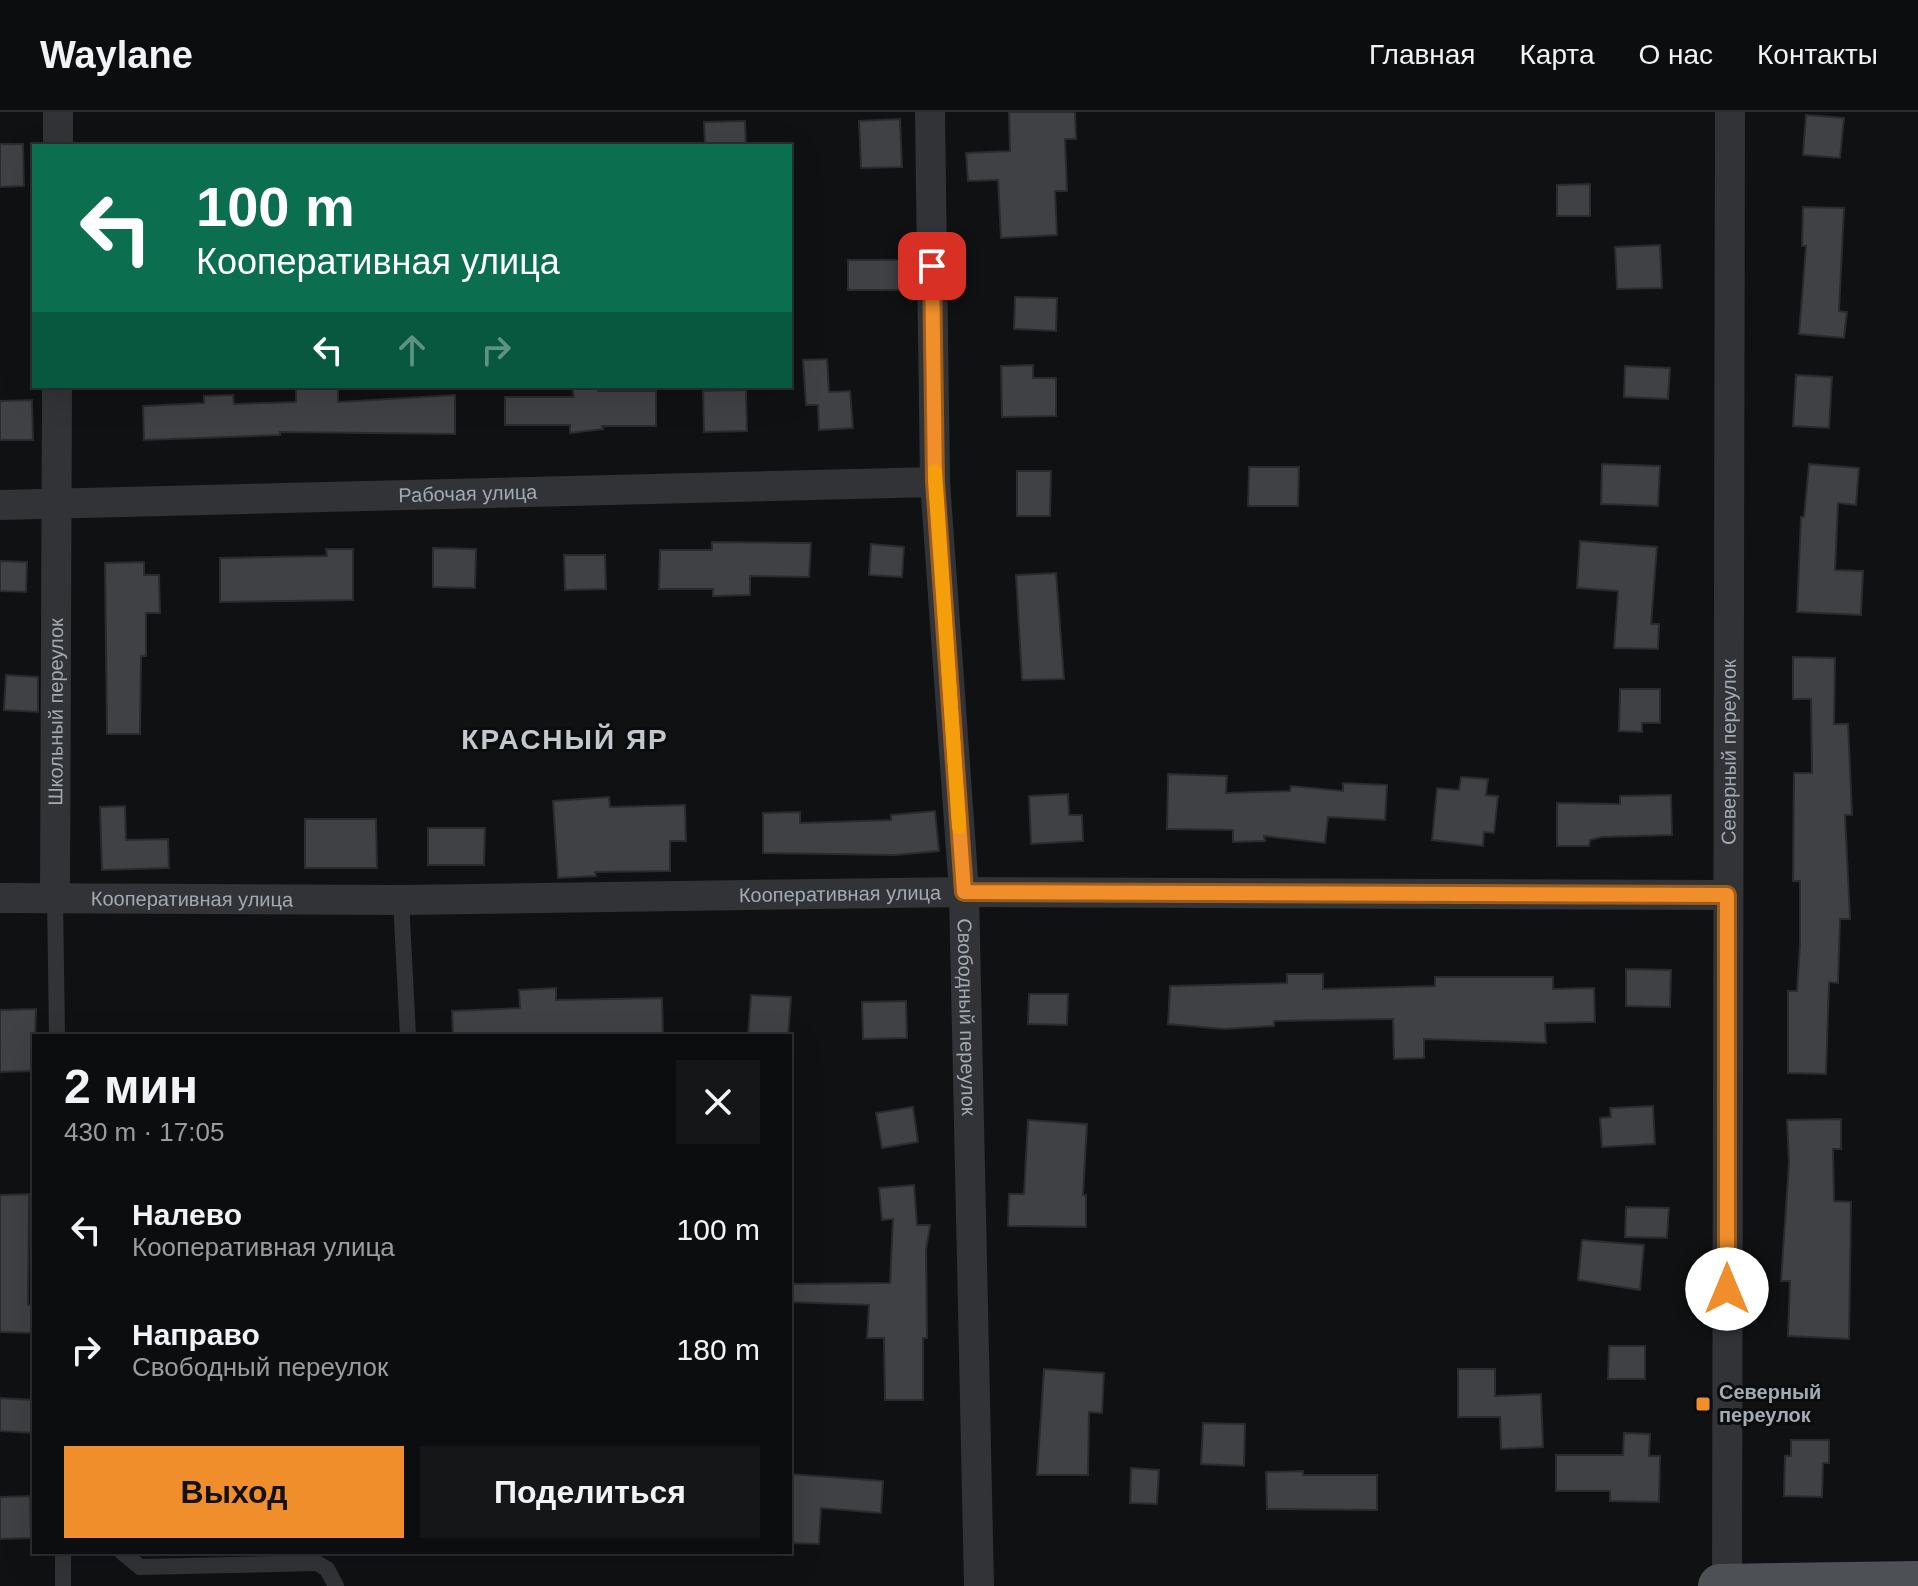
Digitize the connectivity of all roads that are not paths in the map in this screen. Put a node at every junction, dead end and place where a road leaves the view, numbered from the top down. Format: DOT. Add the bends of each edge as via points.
graph roads {
  1 [pos="58,112"];
  2 [pos="930,112"];
  3 [pos="1730,112"];
  4 [pos="58,144"];
  5 [pos="57,388"];
  6 [pos="935,482"];
  7 [pos="56,504"];
  8 [pos="0,505"];
  9 [pos="964,892"];
  10 [pos="1727,895"];
  11 [pos="55,896"];
  12 [pos="0,898"];
  13 [pos="401,900"];
  14 [pos="57,1034"];
  15 [pos="408,1034"];
  16 [pos="63,1554"];
  17 [pos="124,1554"];
  18 [pos="1918,1583"];
  19 [pos="63,1586"];
  20 [pos="336,1586"];
  21 [pos="979,1586"];
  22 [pos="1720,1586"];
  23 [pos="1727,1586"];
  1 -- 4 [label="street"];
  2 -- 6 [label="street, Свободный переулок"];
  3 -- 10 [label="street, Северный переулок"];
  5 -- 7 [label="street, Школьный переулок"];
  6 -- 7 [label="street, Рабочая улица"];
  6 -- 9 [label="street, Свободный переулок"];
  7 -- 8 [label="street, Рабочая улица"];
  7 -- 11 [label="street, Школьный переулок"];
  9 -- 10 [label="street, Кооперативная улица"];
  9 -- 13 [label="street, Кооперативная улица"];
  9 -- 21 [label="street, Свободный переулок"];
  10 -- 23 [label="street, Северный переулок"];
  11 -- 12 [label="street, Кооперативная улица"];
  11 -- 13 [label="street, Кооперативная улица"];
  11 -- 14 [label="lane, Школьный переулок"];
  13 -- 15 [label="lane"];
  16 -- 19 [label="lane"];
  17 -- 20 [label="lane" via="140,1567 317,1563"];
  18 -- 23 [label="main road"];
  22 -- 23 [label="main road"];
}
